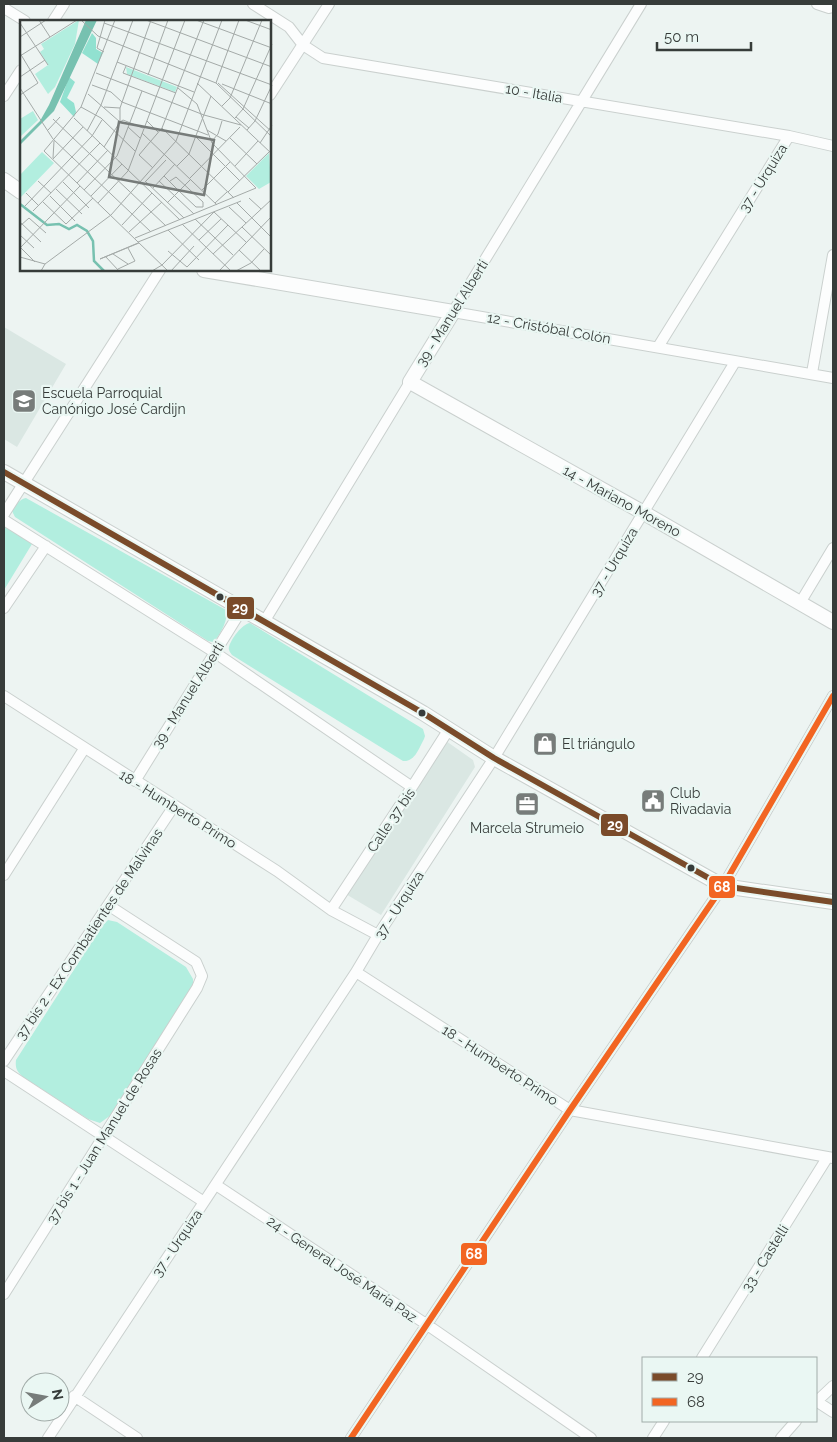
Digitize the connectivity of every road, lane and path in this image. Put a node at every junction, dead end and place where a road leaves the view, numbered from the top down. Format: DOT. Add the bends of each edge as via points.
graph roads {
  1 [pos="64,4"];
  2 [pos="252,4"];
  3 [pos="329,4"];
  4 [pos="641,4"];
  5 [pos="817,4"];
  6 [pos="4,8"];
  7 [pos="832,8"];
  8 [pos="23,20"];
  9 [pos="54,20"];
  10 [pos="303,45"];
  11 [pos="20,72"];
  12 [pos="271,93"];
  13 [pos="4,96"];
  14 [pos="581,101"];
  15 [pos="789,136"];
  16 [pos="833,146"];
  17 [pos="4,180"];
  18 [pos="20,191"];
  19 [pos="833,255"];
  20 [pos="159,271"];
  21 [pos="210,271"];
  22 [pos="454,312"];
  23 [pos="658,347"];
  24 [pos="735,362"];
  25 [pos="812,374"];
  26 [pos="833,378"];
  27 [pos="410,382"];
  28 [pos="4,472"];
  29 [pos="22,483"];
  30 [pos="644,513"];
  31 [pos="4,514"];
  32 [pos="4,520"];
  33 [pos="46,546"];
  34 [pos="833,548"];
  35 [pos="800,602"];
  36 [pos="4,608"];
  37 [pos="242,609"];
  38 [pos="264,622"];
  39 [pos="833,622"];
  40 [pos="214,652"];
  41 [pos="4,696"];
  42 [pos="833,696"];
  43 [pos="449,729"];
  44 [pos="84,749"];
  45 [pos="494,758"];
  46 [pos="135,781"];
  47 [pos="412,787"];
  48 [pos="174,806"];
  49 [pos="4,875"];
  50 [pos="723,886"];
  51 [pos="833,902"];
  52 [pos="108,905"];
  53 [pos="331,910"];
  54 [pos="378,935"];
  55 [pos="356,972"];
  56 [pos="4,1061"];
  57 [pos="4,1070"];
  58 [pos="570,1110"];
  59 [pos="104,1136"];
  60 [pos="830,1158"];
  61 [pos="216,1185"];
  62 [pos="204,1202"];
  63 [pos="4,1294"];
  64 [pos="426,1324"];
  65 [pos="703,1357"];
  66 [pos="833,1386"];
  67 [pos="74,1396"];
  68 [pos="817,1401"];
  69 [pos="817,1403"];
  70 [pos="833,1412"];
  71 [pos="663,1422"];
  72 [pos="795,1422"];
  73 [pos="48,1438"];
  74 [pos="138,1438"];
  75 [pos="351,1438"];
  76 [pos="591,1438"];
  77 [pos="653,1438"];
  78 [pos="781,1438"];
  1 -- 9 [label="street"];
  2 -- 10 [label="street, 10 - Italia" via="289,27"];
  3 -- 10 [label="street"];
  4 -- 14 [label="street, 39 - Manuel Alberti"];
  5 -- 7 [label="street"];
  6 -- 8 [label="street"];
  10 -- 12 [label="street"];
  10 -- 14 [label="street, 10 - Italia" via="323,58"];
  11 -- 13 [label="street"];
  14 -- 15 [label="street, 10 - Italia"];
  14 -- 22 [label="street, 39 - Manuel Alberti"];
  15 -- 16 [label="street, 10 - Italia"];
  15 -- 23 [label="street, 37 - Urquiza"];
  17 -- 18 [label="street"];
  19 -- 25 [label="street"];
  20 -- 29 [label="street"];
  21 -- 22 [label="street, 12 - Cristóbal Colón"];
  22 -- 23 [label="street, 12 - Cristóbal Colón"];
  22 -- 27 [label="street, 39 - Manuel Alberti"];
  23 -- 24 [label="street, 12 - Cristóbal Colón"];
  24 -- 25 [label="street, 12 - Cristóbal Colón"];
  24 -- 30 [label="street, 37 - Urquiza"];
  25 -- 26 [label="street, 12 - Cristóbal Colón"];
  27 -- 30 [label="street, 14 - Mariano Moreno"];
  27 -- 38 [label="street, 39 - Manuel Alberti"];
  28 -- 29 [label="street"];
  29 -- 31 [label="street"];
  29 -- 37 [label="street"];
  30 -- 35 [label="street, 14 - Mariano Moreno"];
  30 -- 45 [label="street, 37 - Urquiza"];
  32 -- 33 [label="street"];
  33 -- 36 [label="street"];
  33 -- 40 [label="street"];
  34 -- 35 [label="street"];
  35 -- 39 [label="street, 14 - Mariano Moreno"];
  37 -- 38 [label="street"];
  37 -- 40 [label="street, 39 - Manuel Alberti"];
  38 -- 43 [label="street"];
  40 -- 46 [label="street, 39 - Manuel Alberti"];
  40 -- 47 [label="street"];
  41 -- 44 [label="street, 18 - Humberto Primo"];
  42 -- 50 [label="street"];
  43 -- 45 [label="street"];
  43 -- 47 [label="street, Calle 37 bis"];
  44 -- 46 [label="street, 18 - Humberto Primo"];
  44 -- 49 [label="street"];
  45 -- 50 [label="street"];
  45 -- 54 [label="street, 37 - Urquiza"];
  46 -- 48 [label="street, 18 - Humberto Primo"];
  47 -- 53 [label="street, Calle 37 bis"];
  48 -- 52 [label="street, 37 bis 2 - Ex Combatientes de Malvinas"];
  48 -- 53 [label="street, 18 - Humberto Primo" via="278,871"];
  50 -- 51 [label="street"];
  50 -- 58 [label="street"];
  52 -- 56 [label="street, 37 bis 2 - Ex Combatientes de Malvinas"];
  52 -- 59 [label="street, 37 bis 1 - Juan Manuel de Rosas" via="196,962 202,976"];
  53 -- 54 [label="street, 18 - Humberto Primo"];
  54 -- 55 [label="street, 37 - Urquiza"];
  55 -- 58 [label="street, 18 - Humberto Primo"];
  55 -- 61 [label="street, 37 - Urquiza"];
  57 -- 59 [label="street"];
  58 -- 60 [label="street, 18 - Humberto Primo"];
  58 -- 64 [label="street"];
  59 -- 62 [label="street"];
  59 -- 63 [label="street, 37 bis 1 - Juan Manuel de Rosas"];
  60 -- 65 [label="street, 33 - Castelli"];
  61 -- 62 [label="street, 37 - Urquiza"];
  61 -- 64 [label="street, 24 - General José María Paz"];
  62 -- 67 [label="street, 37 - Urquiza"];
  64 -- 75 [label="street"];
  64 -- 76 [label="street, 24 - General José María Paz"];
  66 -- 68 [label="street"];
  67 -- 73 [label="street, 37 - Urquiza"];
  67 -- 74 [label="street"];
  69 -- 70 [label="street"];
  71 -- 77 [label="street"];
  72 -- 78 [label="street"];
}
